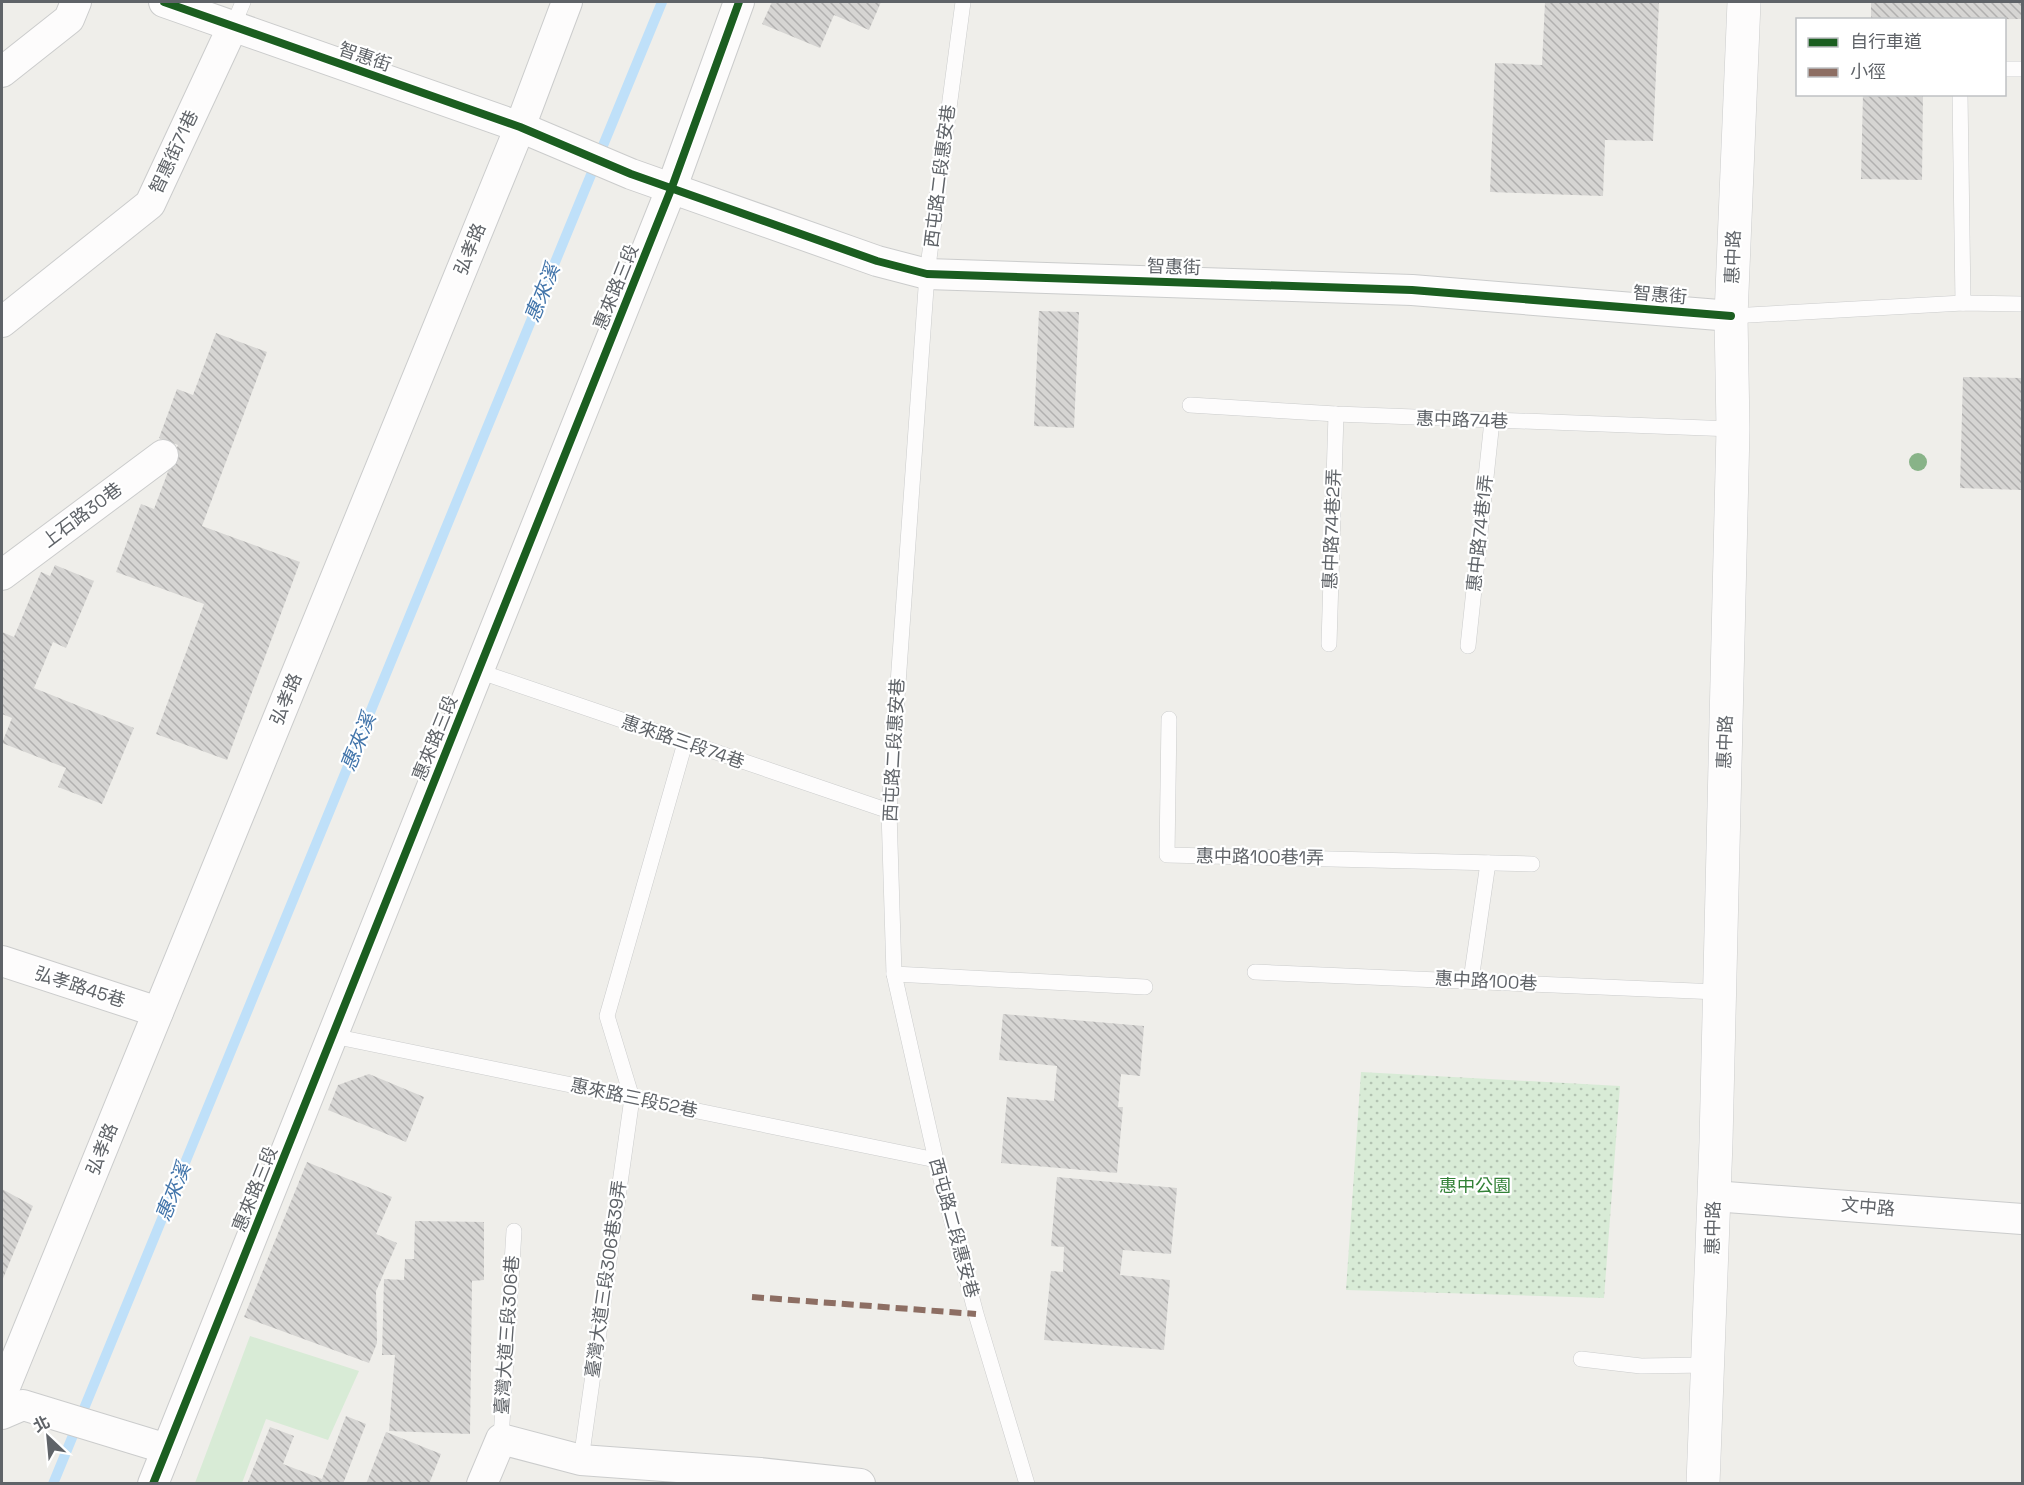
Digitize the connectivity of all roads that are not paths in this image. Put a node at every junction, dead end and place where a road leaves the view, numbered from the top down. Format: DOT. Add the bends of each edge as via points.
graph roads {
  1 [pos="76,2"];
  2 [pos="164,2"];
  3 [pos="567,2"];
  4 [pos="739,2"];
  5 [pos="963,2"];
  6 [pos="1744,2"];
  7 [pos="238,14"];
  8 [pos="2006,69"];
  9 [pos="2022,69"];
  10 [pos="2,72"];
  11 [pos="1960,96"];
  12 [pos="520,127"];
  13 [pos="672,188"];
  14 [pos="927,274"];
  15 [pos="1963,303"];
  16 [pos="2022,304"];
  17 [pos="1731,316"];
  18 [pos="2,322"];
  19 [pos="1190,405"];
  20 [pos="1336,414"];
  21 [pos="1492,421"];
  22 [pos="1733,429"];
  23 [pos="163,455"];
  24 [pos="2,575"];
  25 [pos="1329,644"];
  26 [pos="1468,646"];
  27 [pos="478,671"];
  28 [pos="1169,719"];
  29 [pos="685,743"];
  30 [pos="889,811"];
  31 [pos="1488,863"];
  32 [pos="1532,864"];
  33 [pos="2,961"];
  34 [pos="1255,972"];
  35 [pos="894,974"];
  36 [pos="1471,980"];
  37 [pos="1145,987"];
  38 [pos="1718,992"];
  39 [pos="158,1012"];
  40 [pos="333,1036"];
  41 [pos="632,1098"];
  42 [pos="936,1160"];
  43 [pos="1713,1196"];
  44 [pos="2022,1219"];
  45 [pos="514,1230"];
  46 [pos="1581,1359"];
  47 [pos="1708,1365"];
  48 [pos="9,1405"];
  49 [pos="501,1439"];
  50 [pos="167,1449"];
  51 [pos="581,1460"];
  52 [pos="674,1475"];
  53 [pos="153,1484"];
  54 [pos="482,1484"];
  55 [pos="860,1484"];
  56 [pos="1027,1484"];
  57 [pos="1703,1484"];
  1 -- 10 [label="street" via="69,19"];
  2 -- 7 [label="street, 智惠街"];
  3 -- 12 [label="street, 弘孝路"];
  4 -- 13 [label="street, 惠來路三段"];
  5 -- 14 [label="lane, 西屯路二段惠安巷"];
  6 -- 17 [label="street, 惠中路"];
  7 -- 12 [label="street, 智惠街"];
  7 -- 18 [label="street, 智惠街71巷" via="150,204"];
  8 -- 9 [label="lane"];
  11 -- 15 [label="lane"];
  12 -- 13 [label="street, 智惠街"];
  12 -- 39 [label="street, 弘孝路"];
  13 -- 14 [label="street, 智惠街" via="877,261"];
  13 -- 27 [label="street, 惠來路三段"];
  14 -- 17 [label="street, 智惠街" via="1412,290"];
  14 -- 30 [label="lane, 西屯路二段惠安巷"];
  15 -- 16 [label="lane"];
  15 -- 17 [label="lane"];
  17 -- 22 [label="street, 惠中路"];
  19 -- 20 [label="lane, 惠中路74巷"];
  20 -- 21 [label="lane, 惠中路74巷"];
  20 -- 25 [label="lane, 惠中路74巷2弄"];
  21 -- 22 [label="lane, 惠中路74巷"];
  21 -- 26 [label="lane, 惠中路74巷1弄"];
  22 -- 38 [label="street, 惠中路"];
  23 -- 24 [label="street, 上石路30巷"];
  27 -- 29 [label="lane, 惠來路三段74巷"];
  27 -- 40 [label="street, 惠來路三段"];
  28 -- 31 [label="lane, 惠中路100巷1弄" via="1167,855"];
  29 -- 30 [label="lane, 惠來路三段74巷"];
  29 -- 41 [label="lane" via="607,1016"];
  30 -- 35 [label="lane, 西屯路二段惠安巷"];
  31 -- 32 [label="lane, 惠中路100巷1弄"];
  31 -- 36 [label="lane"];
  33 -- 39 [label="street, 弘孝路45巷"];
  34 -- 36 [label="lane, 惠中路100巷"];
  35 -- 37 [label="lane"];
  35 -- 42 [label="lane, 西屯路二段惠安巷"];
  36 -- 38 [label="lane, 惠中路100巷"];
  38 -- 43 [label="street, 惠中路"];
  39 -- 48 [label="street, 弘孝路"];
  40 -- 41 [label="lane, 惠來路三段52巷"];
  40 -- 50 [label="street, 惠來路三段"];
  41 -- 42 [label="lane, 惠來路三段52巷"];
  41 -- 51 [label="lane, 臺灣大道三段306巷39弄"];
  42 -- 56 [label="lane, 西屯路二段惠安巷" via="992,1371"];
  43 -- 44 [label="street, 文中路"];
  43 -- 47 [label="street, 惠中路"];
  45 -- 49 [label="lane, 臺灣大道三段306巷"];
  46 -- 47 [label="lane" via="1641,1366"];
  47 -- 57 [label="street, 惠中路"];
  48 -- 50 [label="street"];
  49 -- 51 [label="street, 臺灣大道三段306巷"];
  49 -- 54 [label="street, 臺灣大道三段306巷"];
  50 -- 53 [label="street, 惠來路三段"];
  51 -- 52 [label="street, 臺灣大道三段306巷"];
  52 -- 55 [label="street, 臺灣大道三段306巷"];
}
